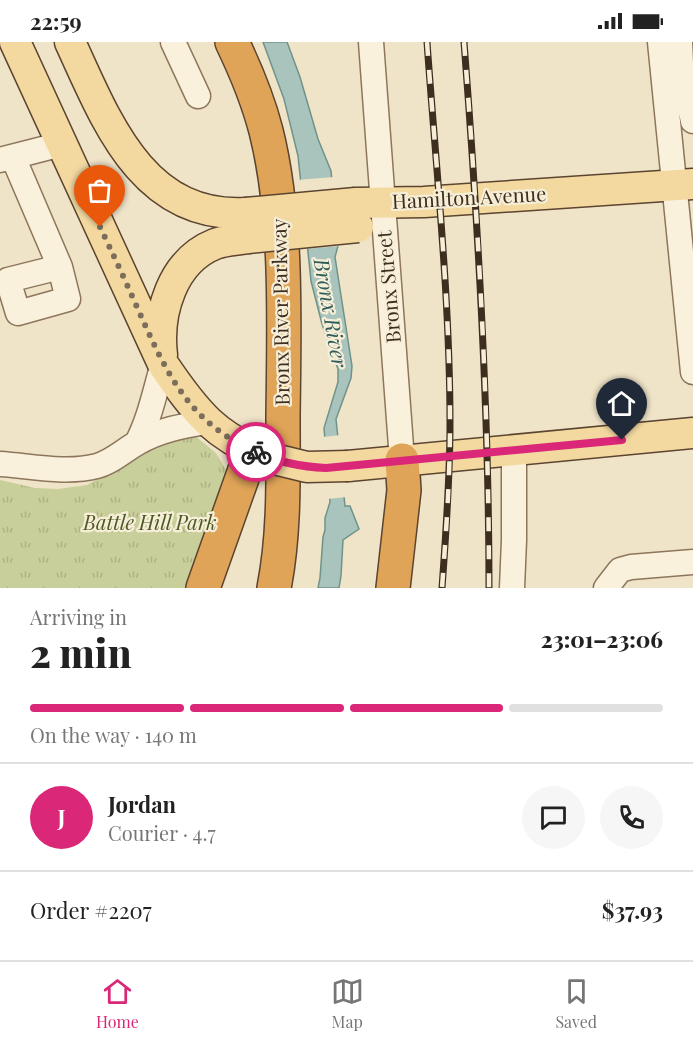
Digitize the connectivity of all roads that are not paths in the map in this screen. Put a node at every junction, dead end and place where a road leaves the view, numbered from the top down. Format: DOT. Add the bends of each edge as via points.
graph roads {
  1 [pos="15,42"];
  2 [pos="70,42"];
  3 [pos="173,42"];
  4 [pos="232,42"];
  5 [pos="249,42"];
  6 [pos="371,42"];
  7 [pos="660,42"];
  8 [pos="680,42"];
  9 [pos="198,96"];
  10 [pos="693,121"];
  11 [pos="62,144"];
  12 [pos="6,158"];
  13 [pos="683,185"];
  14 [pos="370,212"];
  15 [pos="247,226"];
  16 [pos="60,267"];
  17 [pos="162,364"];
  18 [pos="693,372"];
  19 [pos="207,422"];
  20 [pos="693,433"];
  21 [pos="137,443"];
  22 [pos="514,450"];
  23 [pos="263,455"];
  24 [pos="402,460"];
  25 [pos="0,464"];
  26 [pos="693,562"];
  27 [pos="203,588"];
  28 [pos="274,588"];
  29 [pos="290,588"];
  30 [pos="393,588"];
  31 [pos="512,588"];
  32 [pos="606,588"];
  1 -- 11 [label="main road"];
  2 -- 15 [label="main road" via="118,140 139,168 182,201 225,214"];
  3 -- 9 [label="street"];
  4 -- 28 [label="highway, Bronx River Parkway" via="266,132 279,215 282,507"];
  5 -- 29 [label="highway, Bronx River Parkway" via="280,127 294,225 297,508"];
  6 -- 14 [label="street, Bronx Street"];
  7 -- 13 [label="street"];
  8 -- 10 [label="street"];
  11 -- 12 [label="street"];
  11 -- 17 [label="main road"];
  12 -- 16 [label="street"];
  13 -- 14 [label="main road, Hamilton Avenue" via="424,202"];
  13 -- 18 [label="street"];
  14 -- 15 [label="main road, Hamilton Avenue, bridge"];
  14 -- 24 [label="street, Bronx Street"];
  15 -- 17 [label="main road" via="208,248 178,273 162,319"];
  17 -- 19 [label="main road"];
  17 -- 21 [label="street"];
  19 -- 21 [label="street" via="163,430"];
  19 -- 23 [label="main road"];
  20 -- 22 [label="main road"];
  21 -- 25 [label="street" via="95,466"];
  22 -- 24 [label="main road"];
  22 -- 31 [label="street"];
  23 -- 24 [label="main road, bridge" via="307,467"];
  23 -- 27 [label="highway"];
  24 -- 30 [label="highway" via="404,490"];
  26 -- 32 [label="street" via="620,570"];
}
